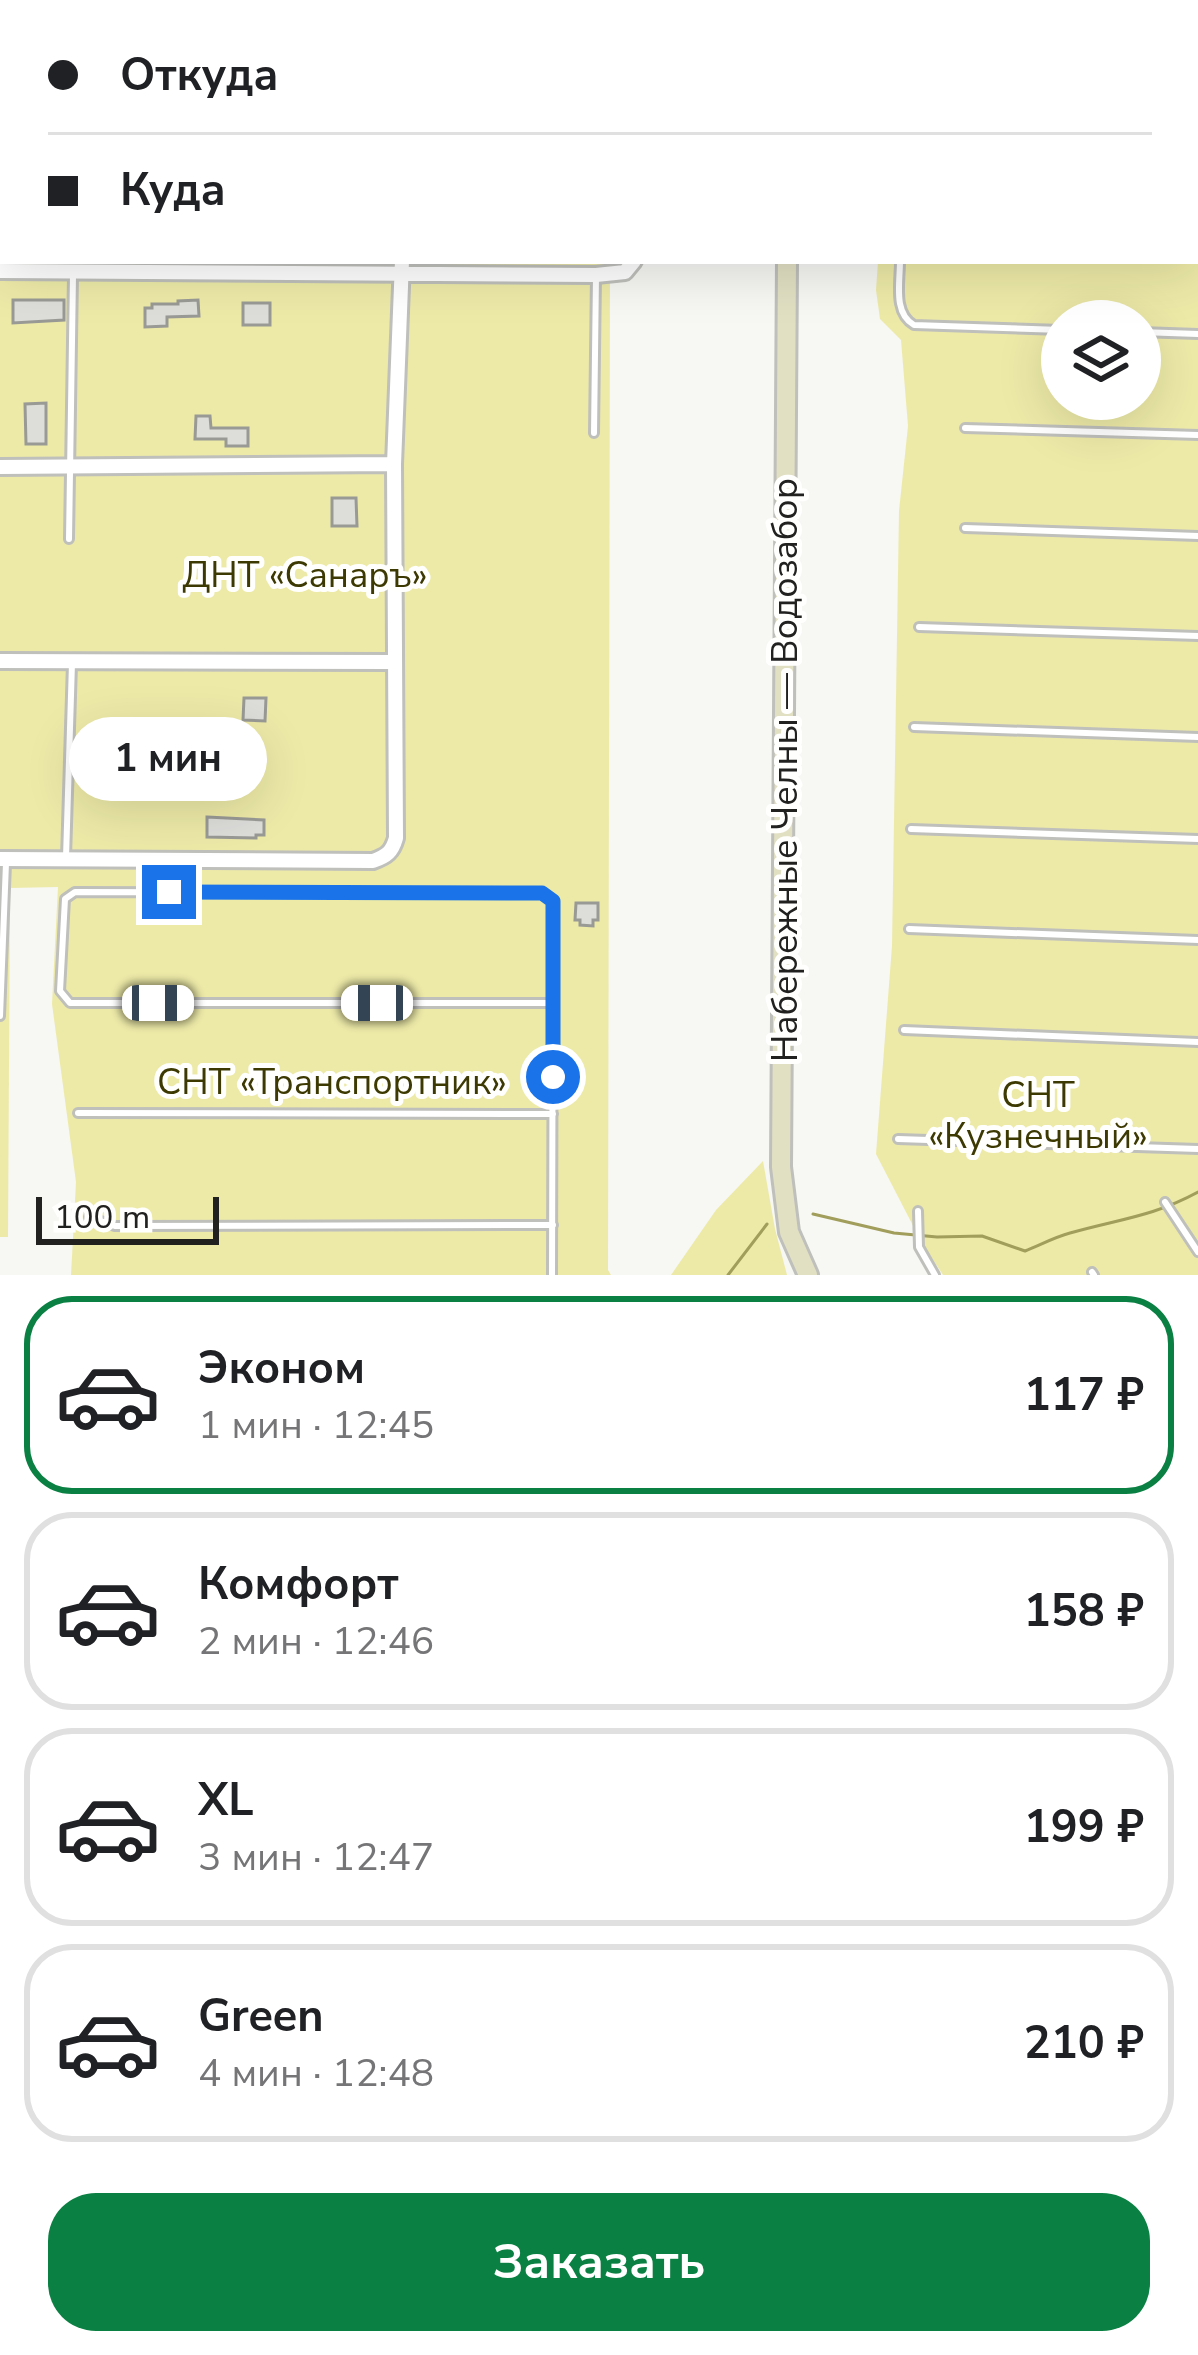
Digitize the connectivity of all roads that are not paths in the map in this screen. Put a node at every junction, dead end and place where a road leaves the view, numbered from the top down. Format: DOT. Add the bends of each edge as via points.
graph roads {
  1 [pos="632,264"];
  2 [pos="787,264"];
  3 [pos="900,264"];
  4 [pos="401,267"];
  5 [pos="73,271"];
  6 [pos="0,272"];
  7 [pos="596,275"];
  8 [pos="1041,329"];
  9 [pos="1161,333"];
  10 [pos="1198,334"];
  11 [pos="965,428"];
  12 [pos="594,433"];
  13 [pos="1198,435"];
  14 [pos="394,464"];
  15 [pos="70,465"];
  16 [pos="0,467"];
  17 [pos="965,528"];
  18 [pos="1198,536"];
  19 [pos="69,539"];
  20 [pos="920,627"];
  21 [pos="1198,636"];
  22 [pos="72,660"];
  23 [pos="0,661"];
  24 [pos="395,662"];
  25 [pos="914,727"];
  26 [pos="1198,737"];
  27 [pos="911,829"];
  28 [pos="1198,839"];
  29 [pos="66,858"];
  30 [pos="3,859"];
  31 [pos="909,929"];
  32 [pos="1198,940"];
  33 [pos="0,977"];
  34 [pos="553,1004"];
  35 [pos="0,1016"];
  36 [pos="904,1030"];
  37 [pos="1198,1042"];
  38 [pos="78,1113"];
  39 [pos="553,1114"];
  40 [pos="898,1139"];
  41 [pos="1198,1149"];
  42 [pos="1165,1202"];
  43 [pos="918,1211"];
  44 [pos="89,1217"];
  45 [pos="553,1225"];
  46 [pos="1198,1252"];
  47 [pos="552,1275"];
  48 [pos="808,1275"];
  49 [pos="934,1275"];
  1 -- 7 [label="street"];
  2 -- 48 [label="main road, Набережные Челны — Водозабор" via="781,1167 789,1232"];
  3 -- 8 [label="lane" via="900,307 914,325"];
  4 -- 5 [label="street"];
  4 -- 7 [label="street"];
  4 -- 14 [label="street"];
  5 -- 6 [label="street"];
  5 -- 15 [label="lane"];
  7 -- 12 [label="lane"];
  9 -- 10 [label="lane"];
  11 -- 13 [label="lane"];
  14 -- 15 [label="street"];
  14 -- 24 [label="street"];
  15 -- 16 [label="street"];
  15 -- 19 [label="lane"];
  17 -- 18 [label="lane"];
  20 -- 21 [label="lane"];
  22 -- 23 [label="street"];
  22 -- 24 [label="street"];
  22 -- 29 [label="lane"];
  24 -- 29 [label="street" via="396,838 386,856"];
  25 -- 26 [label="lane"];
  27 -- 28 [label="lane"];
  29 -- 30 [label="street"];
  30 -- 33 [label="lane"];
  31 -- 32 [label="lane"];
  33 -- 35 [label="lane"];
  34 -- 34 [label="lane" via="70,1003 60,991 65,899 75,892 542,893 553,901"];
  34 -- 39 [label="lane"];
  36 -- 37 [label="lane"];
  38 -- 39 [label="lane"];
  39 -- 45 [label="lane"];
  40 -- 41 [label="lane"];
  42 -- 46 [label="lane"];
  43 -- 49 [label="lane" via="919,1247"];
  44 -- 45 [label="lane" via="115,1226"];
  45 -- 47 [label="lane"];
}
